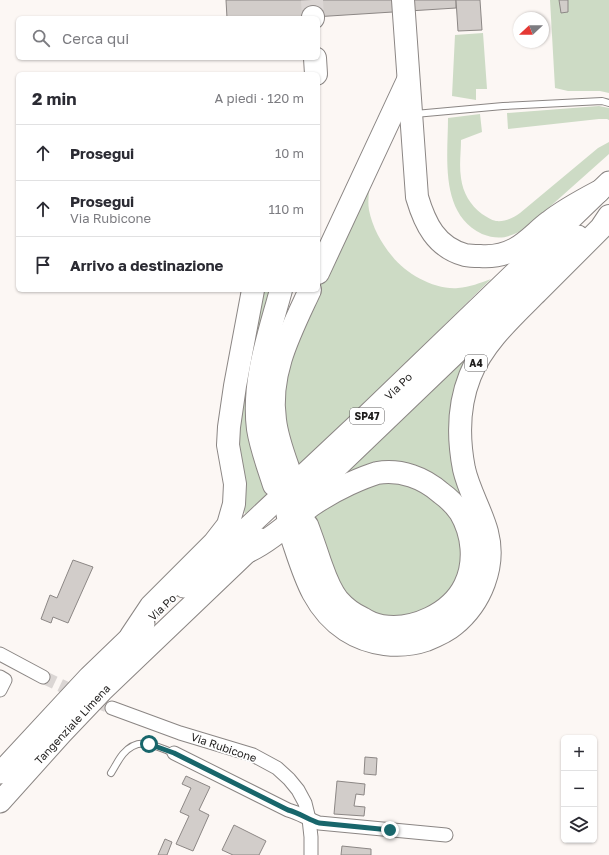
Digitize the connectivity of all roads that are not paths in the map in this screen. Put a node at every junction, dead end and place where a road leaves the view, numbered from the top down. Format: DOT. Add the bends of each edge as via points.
graph roads {
  1 [pos="403,0"];
  2 [pos="315,60"];
  3 [pos="316,72"];
  4 [pos="409,77"];
  5 [pos="609,103"];
  6 [pos="411,114"];
  7 [pos="605,190"];
  8 [pos="609,216"];
  9 [pos="320,269"];
  10 [pos="253,292"];
  11 [pos="280,292"];
  12 [pos="309,292"];
  13 [pos="249,551"];
  14 [pos="139,642"];
  15 [pos="0,654"];
  16 [pos="0,677"];
  17 [pos="43,677"];
  18 [pos="0,690"];
  19 [pos="112,708"];
  20 [pos="174,753"];
  21 [pos="0,773"];
  22 [pos="111,773"];
  23 [pos="0,802"];
  24 [pos="309,819"];
  25 [pos="446,835"];
  26 [pos="311,855"];
  1 -- 4 [label="highway"];
  2 -- 3 [label="highway"];
  4 -- 6 [label="highway"];
  4 -- 9 [label="highway"];
  5 -- 6 [label="lane" via="503,106"];
  6 -- 7 [label="highway" via="415,184 421,212 439,241 451,250 466,255 501,255 516,249 569,207"];
  7 -- 13 [label="highway, Via Po / SP47" via="347,456"];
  7 -- 14 [label="highway, Via Po / SP47" via="248,528"];
  8 -- 13 [label="highway, A4" via="601,228 494,337 476,362 470,377 462,407 460,442 465,472 487,532 490,554 485,579 465,615 453,626 421,641 409,644 371,642 336,623 317,602 306,577 299,529 338,600 350,612 367,621 380,626 412,625 427,620 455,600 465,585 471,567 472,547 469,530 460,512 449,499 432,485 408,474 379,473 364,477 331,493"];
  10 -- 14 [label="highway" via="229,427 228,446 235,484 234,504 228,525 214,543 151,606"];
  11 -- 12 [label="highway" via="261,368 257,408 262,449 282,479 274,386 285,345"];
  13 -- 14 [label="highway, Via Po / SP47"];
  14 -- 21 [label="highway, Tangenziale Limena" via="90,677"];
  14 -- 23 [label="highway, Tangenziale Limena" via="102,691"];
  15 -- 17 [label="street"];
  16 -- 18 [label="street" via="5,680"];
  19 -- 24 [label="street, Via Rubicone" via="253,755 277,768 298,790"];
  20 -- 22 [label="lane" via="140,743 122,754"];
  20 -- 24 [label="street"];
  24 -- 25 [label="street" via="319,823"];
  24 -- 26 [label="street, Via Rubicone"];
}
